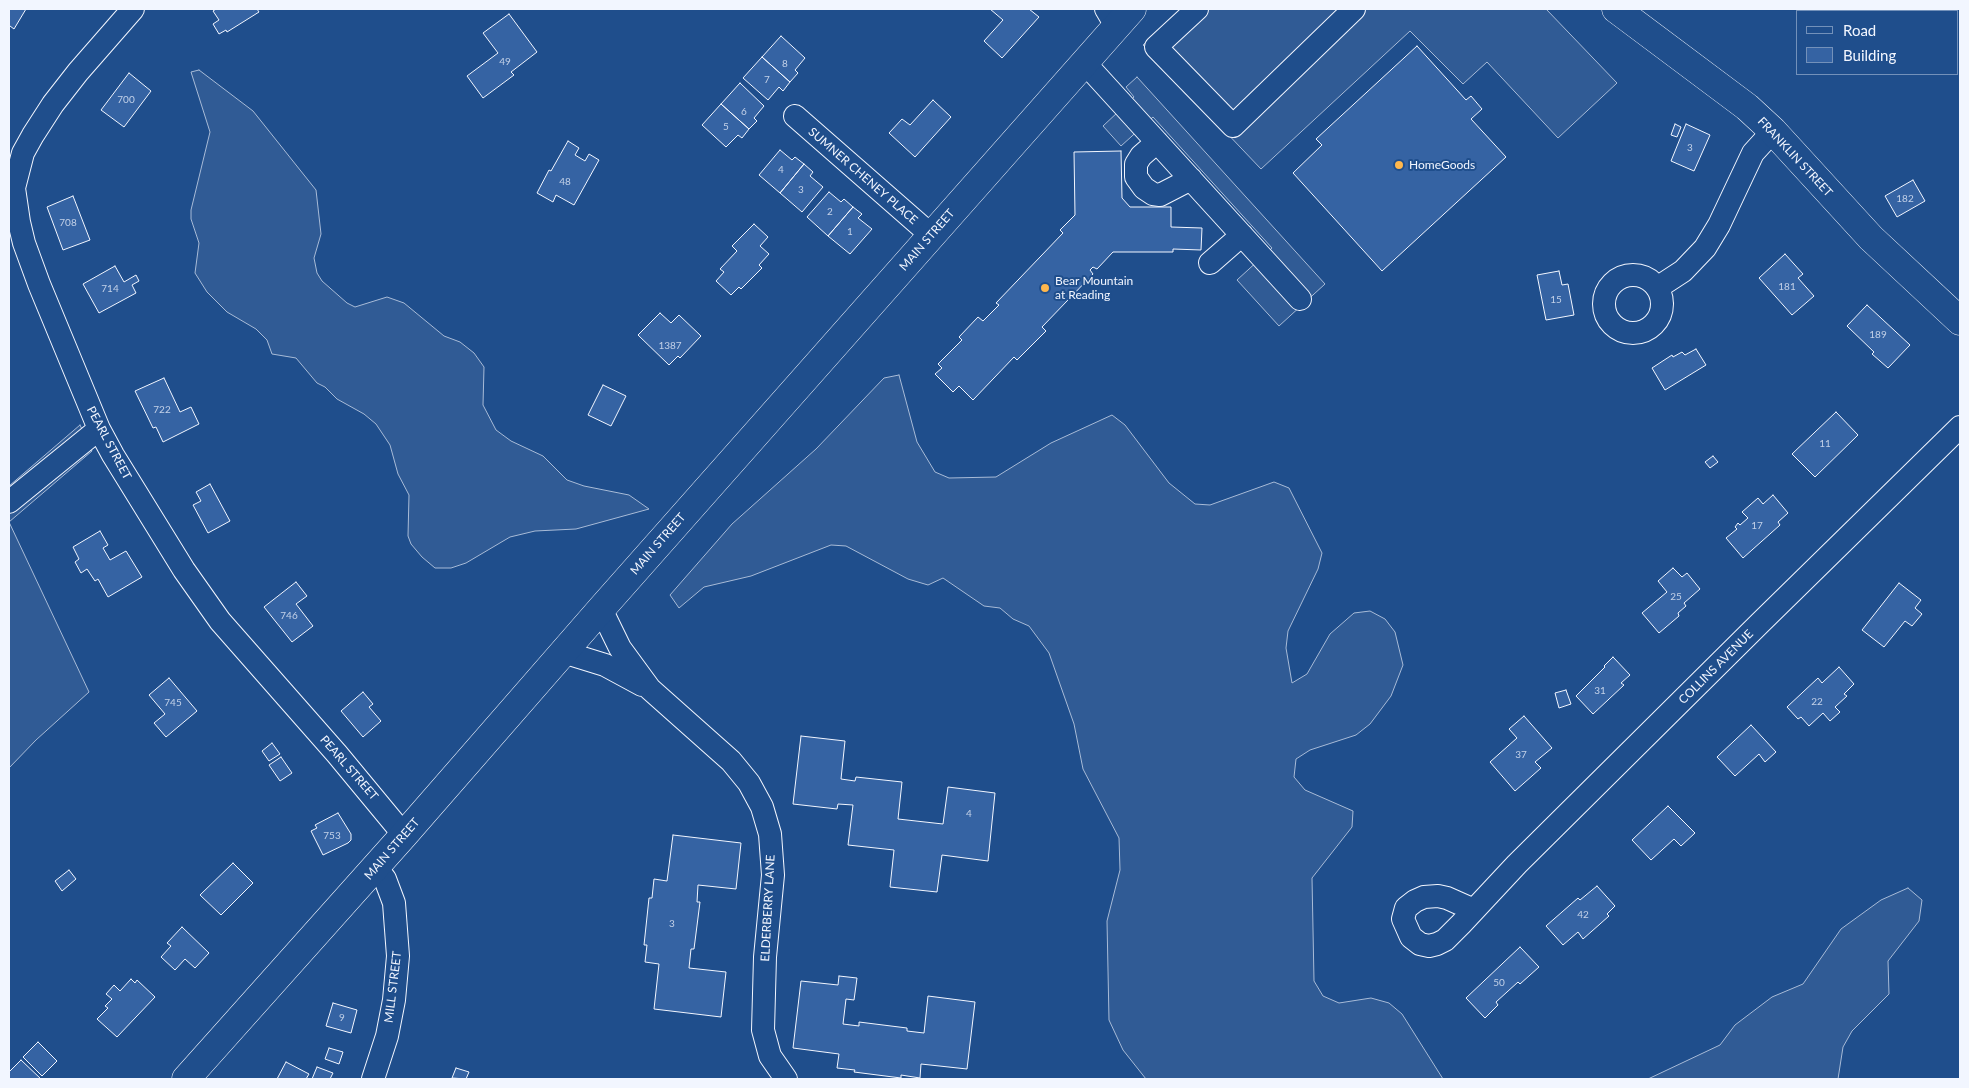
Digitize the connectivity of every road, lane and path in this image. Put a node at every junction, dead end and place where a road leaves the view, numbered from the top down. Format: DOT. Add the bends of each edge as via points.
graph roads {
  1 [pos="133,9"];
  2 [pos="1197,9"];
  3 [pos="1354,9"];
  4 [pos="1616,9"];
  5 [pos="1118,14"];
  6 [pos="1084,62"];
  7 [pos="795,116"];
  8 [pos="1773,131"];
  9 [pos="1157,142"];
  10 [pos="1191,179"];
  11 [pos="931,235"];
  12 [pos="1242,235"];
  13 [pos="1210,263"];
  14 [pos="1657,288"];
  15 [pos="1300,300"];
  16 [pos="1960,321"];
  17 [pos="1960,427"];
  18 [pos="99,429"];
  19 [pos="9,502"];
  20 [pos="601,609"];
  21 [pos="564,652"];
  22 [pos="650,689"];
  23 [pos="404,835"];
  24 [pos="376,867"];
  25 [pos="1474,910"];
  26 [pos="186,1079"];
  27 [pos="373,1079"];
  28 [pos="786,1079"];
  1 -- 18 [label="street, PEARL STREET" via="53,104 23,153 15,182 14,195 24,243"];
  2 -- 3 [label="street" via="1156,47 1233,126"];
  4 -- 8 [label="main road, FRANKLIN STREET" via="1725,90"];
  5 -- 6 [label="main road, MAIN STREET"];
  6 -- 9 [label="street"];
  6 -- 11 [label="main road, MAIN STREET"];
  7 -- 11 [label="street, SUMNER CHENEY PLACE"];
  8 -- 14 [label="street" via="1753,153 1705,248 1683,271"];
  8 -- 16 [label="main road, FRANKLIN STREET" via="1871,238"];
  9 -- 10 [label="street"];
  9 -- 10 [label="street" via="1136,164 1136,176 1144,188 1160,195"];
  10 -- 12 [label="street"];
  11 -- 20 [label="main road, MAIN STREET"];
  12 -- 13 [label="street"];
  12 -- 15 [label="street"];
  17 -- 25 [label="street, COLLINS AVENUE"];
  18 -- 19 [label="street"];
  18 -- 23 [label="street, PEARL STREET" via="173,553 220,620"];
  20 -- 21 [label="main road, MAIN STREET"];
  20 -- 22 [label="street, ELDERBERRY LANE" via="620,648"];
  21 -- 22 [label="street, ELDERBERRY LANE" via="605,665"];
  21 -- 23 [label="main road, MAIN STREET"];
  22 -- 28 [label="street, ELDERBERRY LANE" via="738,768 754,791 765,816 773,875 765,957 763,1030 770,1056"];
  23 -- 24 [label="main road, MAIN STREET"];
  24 -- 26 [label="main road, MAIN STREET"];
  24 -- 27 [label="street, MILL STREET" via="385,879 394,903 398,956 387,1036"];
}
